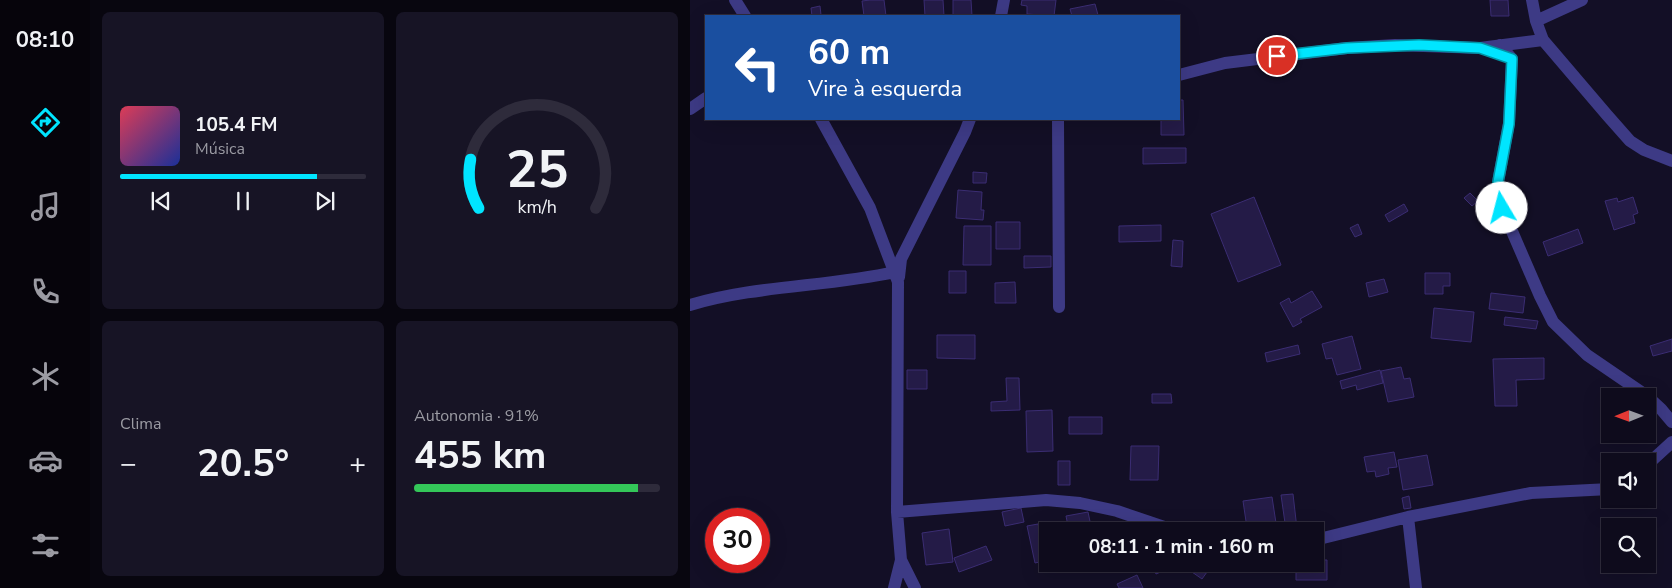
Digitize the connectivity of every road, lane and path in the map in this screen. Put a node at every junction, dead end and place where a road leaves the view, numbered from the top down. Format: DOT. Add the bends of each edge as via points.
graph roads {
  1 [pos="735,0"];
  2 [pos="1004,0"];
  3 [pos="1532,0"];
  4 [pos="1582,0"];
  5 [pos="744,15"];
  6 [pos="1001,15"];
  7 [pos="1536,21"];
  8 [pos="1543,40"];
  9 [pos="1500,45"];
  10 [pos="1480,48"];
  11 [pos="1512,59"];
  12 [pos="1180,75"];
  13 [pos="705,99"];
  14 [pos="690,109"];
  15 [pos="822,120"];
  16 [pos="970,120"];
  17 [pos="1058,120"];
  18 [pos="1672,161"];
  19 [pos="896,277"];
  20 [pos="690,305"];
  21 [pos="1059,307"];
  22 [pos="1634,388"];
  23 [pos="1656,405"];
  24 [pos="1672,422"];
  25 [pos="1672,442"];
  26 [pos="1656,457"];
  27 [pos="1601,489"];
  28 [pos="897,512"];
  29 [pos="1408,517"];
  30 [pos="1149,522"];
  31 [pos="1324,538"];
  32 [pos="901,560"];
  33 [pos="894,588"];
  34 [pos="915,588"];
  35 [pos="1416,588"];
  1 -- 5 [label="street"];
  2 -- 6 [label="street"];
  3 -- 7 [label="street"];
  4 -- 7 [label="street"];
  7 -- 8 [label="street"];
  8 -- 9 [label="street"];
  8 -- 18 [label="street" via="1630,140 1644,150"];
  9 -- 10 [label="street"];
  9 -- 11 [label="street"];
  10 -- 11 [label="street"];
  10 -- 12 [label="street" via="1403,45 1347,48 1225,63"];
  11 -- 22 [label="street" via="1509,124 1498,182 1502,208 1553,322 1587,355"];
  13 -- 14 [label="street"];
  15 -- 19 [label="street" via="870,208"];
  16 -- 19 [label="street" via="901,259"];
  17 -- 21 [label="street"];
  19 -- 20 [label="street" via="815,283"];
  19 -- 28 [label="street"];
  23 -- 24 [label="street"];
  25 -- 26 [label="street"];
  27 -- 29 [label="street" via="1531,492"];
  28 -- 30 [label="street" via="1046,500 1080,503"];
  28 -- 32 [label="street"];
  29 -- 31 [label="street"];
  29 -- 35 [label="street"];
  32 -- 33 [label="street"];
  32 -- 34 [label="street"];
}
